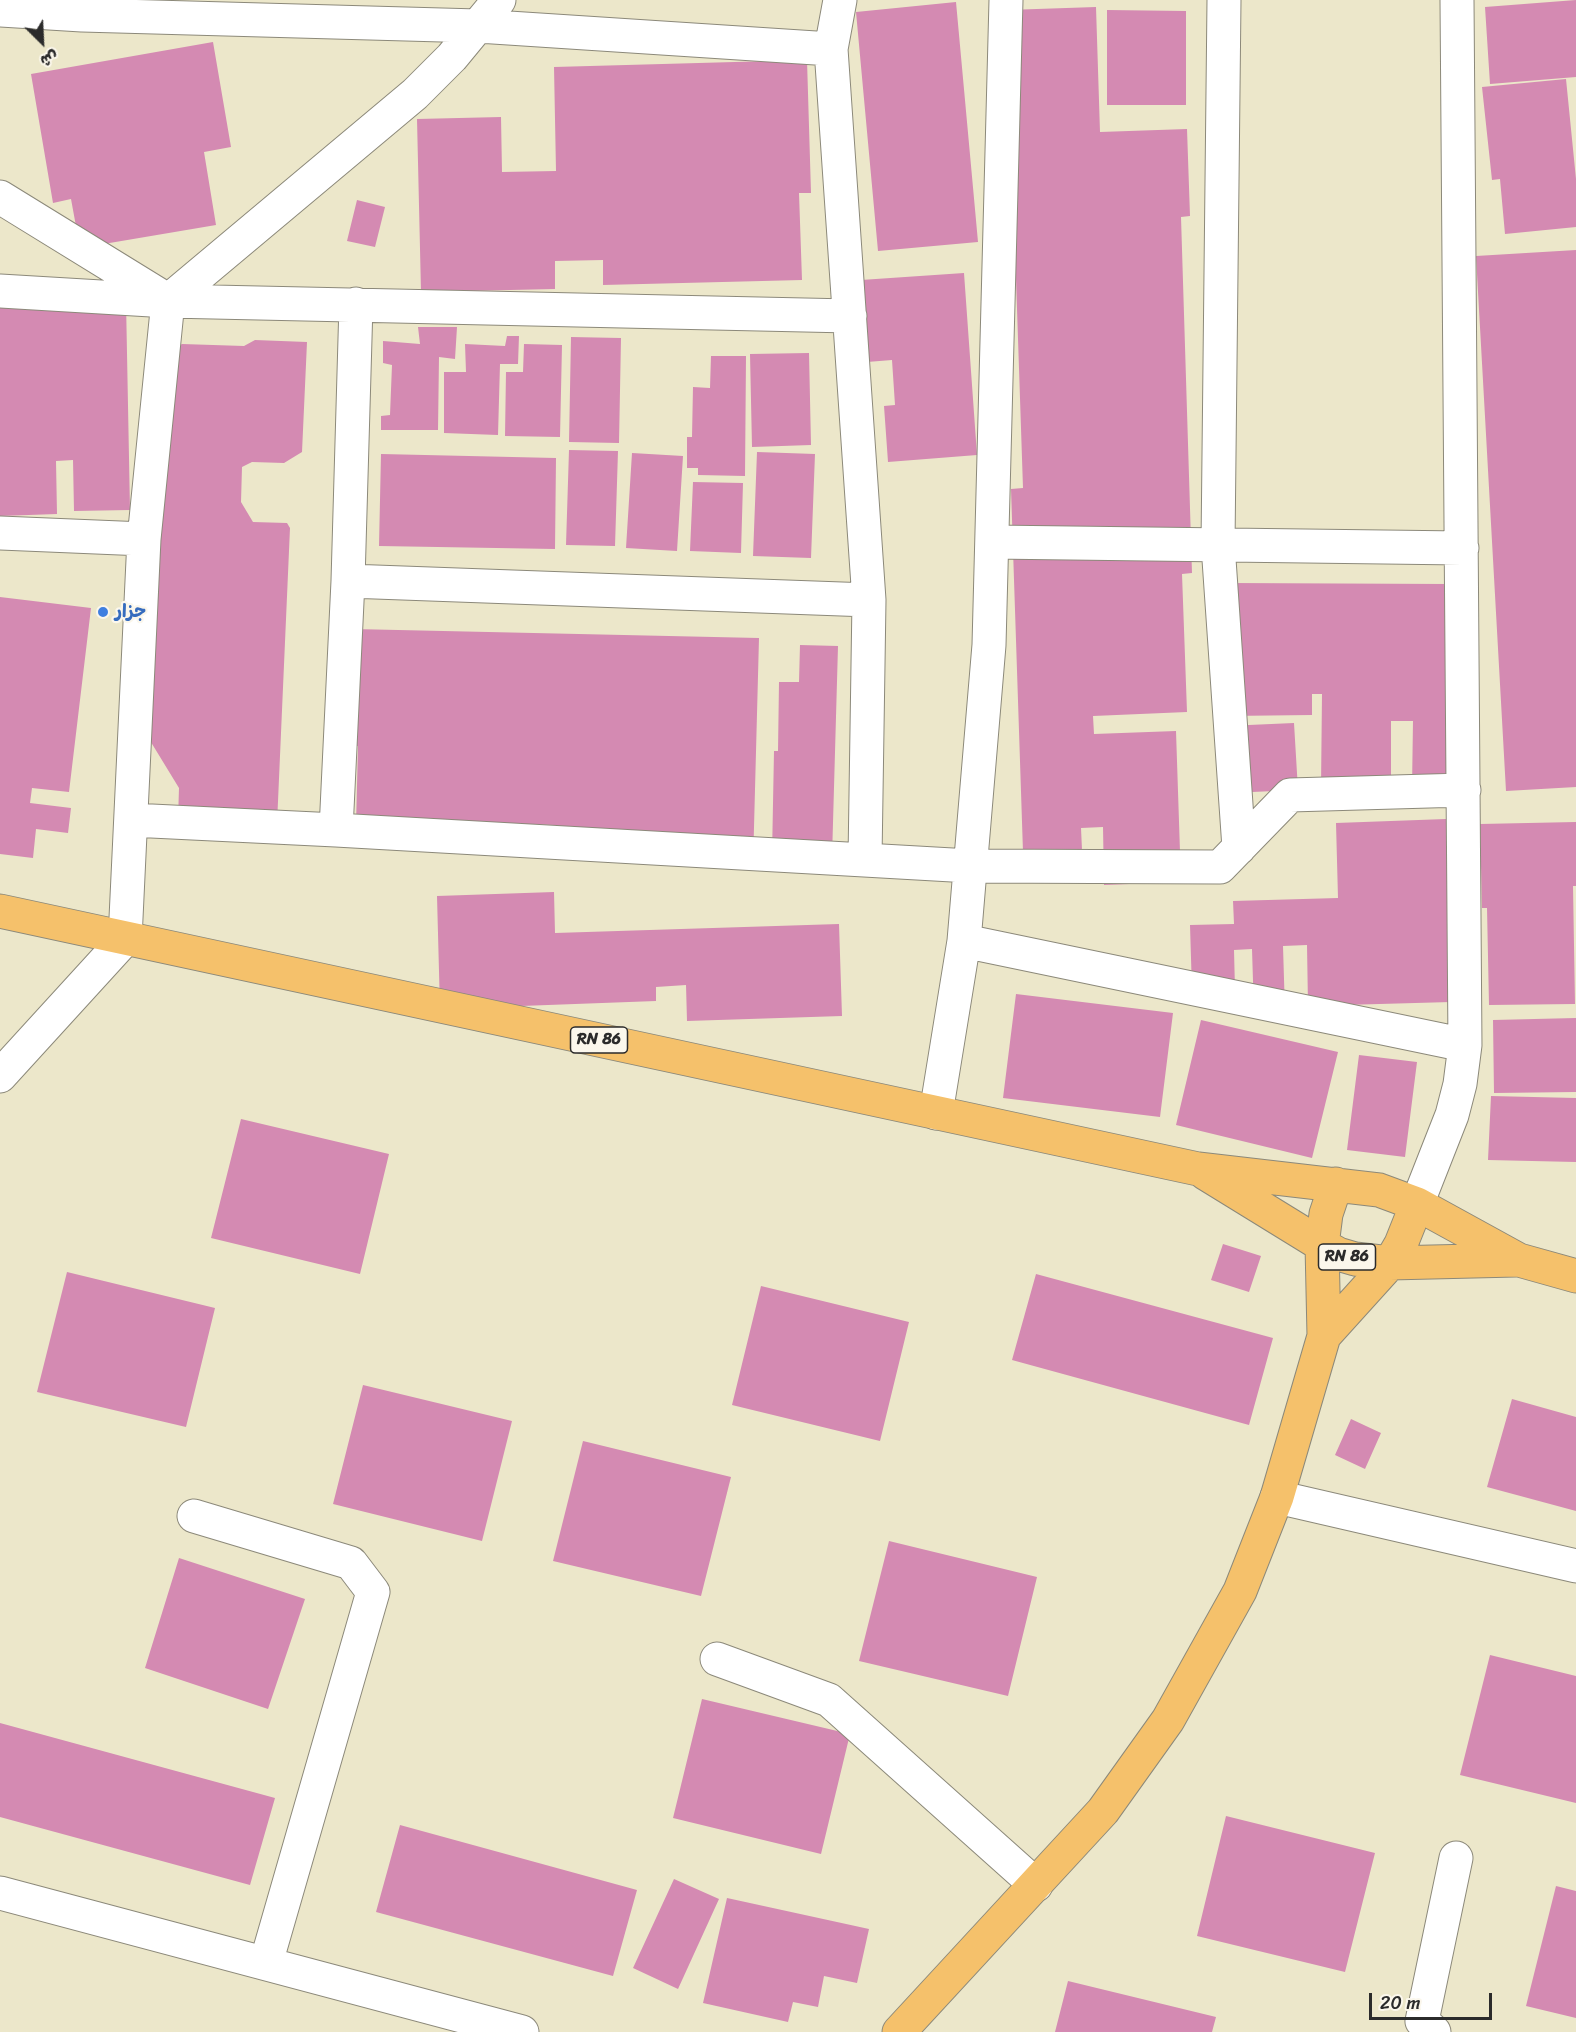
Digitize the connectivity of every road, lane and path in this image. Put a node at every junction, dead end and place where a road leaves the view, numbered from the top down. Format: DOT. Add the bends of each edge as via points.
graph roads {
  1 [pos="499,0"];
  2 [pos="840,0"];
  3 [pos="1006,0"];
  4 [pos="1224,0"];
  5 [pos="1457,0"];
  6 [pos="82,7"];
  7 [pos="0,10"];
  8 [pos="478,26"];
  9 [pos="831,49"];
  10 [pos="0,197"];
  11 [pos="0,291"];
  12 [pos="168,301"];
  13 [pos="356,304"];
  14 [pos="850,316"];
  15 [pos="0,533"];
  16 [pos="144,538"];
  17 [pos="992,542"];
  18 [pos="1218,546"];
  19 [pos="1462,548"];
  20 [pos="348,581"];
  21 [pos="869,600"];
  22 [pos="1464,790"];
  23 [pos="131,820"];
  24 [pos="336,830"];
  25 [pos="1239,848"];
  26 [pos="865,859"];
  27 [pos="970,866"];
  28 [pos="0,911"];
  29 [pos="125,939"];
  30 [pos="964,941"];
  31 [pos="1465,1045"];
  32 [pos="0,1076"];
  33 [pos="936,1113"];
  34 [pos="1198,1169"];
  35 [pos="1336,1184"];
  36 [pos="1417,1204"];
  37 [pos="1322,1245"];
  38 [pos="1519,1260"];
  39 [pos="1390,1263"];
  40 [pos="1576,1276"];
  41 [pos="1324,1336"];
  42 [pos="1277,1497"];
  43 [pos="194,1516"];
  44 [pos="1576,1566"];
  45 [pos="717,1659"];
  46 [pos="1456,1857"];
  47 [pos="1036,1885"];
  48 [pos="0,1893"];
  49 [pos="266,1963"];
  50 [pos="522,2032"];
  51 [pos="899,2032"];
  52 [pos="1434,2032"];
  1 -- 8 [label="street"];
  2 -- 9 [label="street"];
  3 -- 17 [label="street"];
  4 -- 18 [label="street"];
  5 -- 19 [label="street"];
  6 -- 7 [label="street"];
  6 -- 8 [label="street"];
  8 -- 9 [label="street"];
  8 -- 12 [label="street" via="415,94"];
  9 -- 14 [label="street"];
  10 -- 12 [label="street"];
  11 -- 12 [label="street"];
  12 -- 13 [label="street"];
  12 -- 16 [label="street"];
  13 -- 14 [label="street"];
  13 -- 20 [label="street"];
  14 -- 21 [label="street"];
  15 -- 16 [label="street"];
  16 -- 23 [label="street"];
  17 -- 18 [label="street"];
  17 -- 27 [label="street" via="989,645"];
  18 -- 19 [label="street"];
  18 -- 25 [label="street"];
  19 -- 22 [label="street"];
  20 -- 21 [label="street"];
  20 -- 24 [label="street"];
  21 -- 26 [label="street"];
  22 -- 25 [label="street" via="1290,795"];
  22 -- 31 [label="street"];
  23 -- 24 [label="street"];
  23 -- 29 [label="street"];
  24 -- 26 [label="street"];
  25 -- 27 [label="street" via="1220,867"];
  26 -- 27 [label="street"];
  27 -- 30 [label="street"];
  28 -- 29 [label="main road, RN 86"];
  29 -- 32 [label="street"];
  29 -- 33 [label="main road, RN 86"];
  30 -- 31 [label="street"];
  30 -- 33 [label="street"];
  31 -- 36 [label="street" via="1452,1115"];
  33 -- 34 [label="main road, RN 86"];
  34 -- 35 [label="main road, RN 86"];
  34 -- 37 [label="main road, RN 86"];
  35 -- 36 [label="main road, RN 86" via="1379,1190"];
  35 -- 37 [label="main road" via="1326,1214"];
  36 -- 38 [label="main road, RN 86"];
  36 -- 39 [label="main road"];
  37 -- 39 [label="main road, RN 86" via="1355,1259"];
  37 -- 41 [label="main road"];
  38 -- 39 [label="main road, RN 86"];
  38 -- 40 [label="main road, RN 86"];
  39 -- 41 [label="main road"];
  41 -- 42 [label="main road"];
  42 -- 44 [label="street"];
  42 -- 47 [label="main road" via="1240,1591 1168,1720 1102,1811"];
  43 -- 49 [label="street" via="351,1563 373,1593"];
  45 -- 47 [label="street" via="829,1700"];
  46 -- 52 [label="street" via="1422,2021"];
  47 -- 51 [label="main road"];
  48 -- 49 [label="street"];
  49 -- 50 [label="street"];
}
